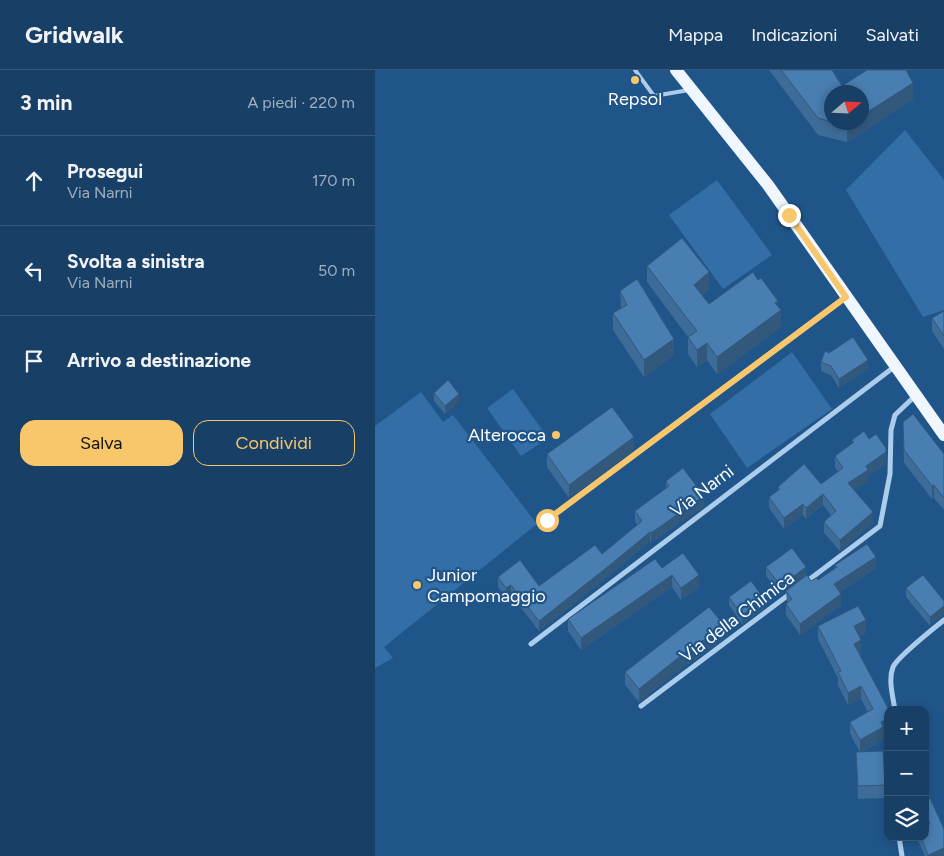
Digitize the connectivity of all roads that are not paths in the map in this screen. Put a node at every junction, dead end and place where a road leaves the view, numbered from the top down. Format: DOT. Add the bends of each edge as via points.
graph roads {
  1 [pos="635,70"];
  2 [pos="677,70"];
  3 [pos="692,90"];
  4 [pos="846,297"];
  5 [pos="895,366"];
  6 [pos="916,395"];
  7 [pos="944,435"];
  8 [pos="547,520"];
  9 [pos="801,586"];
  10 [pos="793,592"];
  11 [pos="944,620"];
  12 [pos="531,644"];
  13 [pos="641,706"];
  14 [pos="894,706"];
  15 [pos="900,841"];
  16 [pos="902,856"];
  1 -- 3 [label="lane" via="654,96"];
  2 -- 3 [label="main road"];
  3 -- 4 [label="main road" via="768,185"];
  4 -- 5 [label="main road"];
  4 -- 8 [label="street"];
  5 -- 6 [label="main road"];
  5 -- 12 [label="street, Via Narni"];
  6 -- 7 [label="main road"];
  6 -- 9 [label="street, Via della Chimica" via="895,415 891,430 890,474 880,526"];
  10 -- 13 [label="street, Via della Chimica"];
  11 -- 14 [label="street" via="893,667 891,681"];
  15 -- 16 [label="street"];
}
